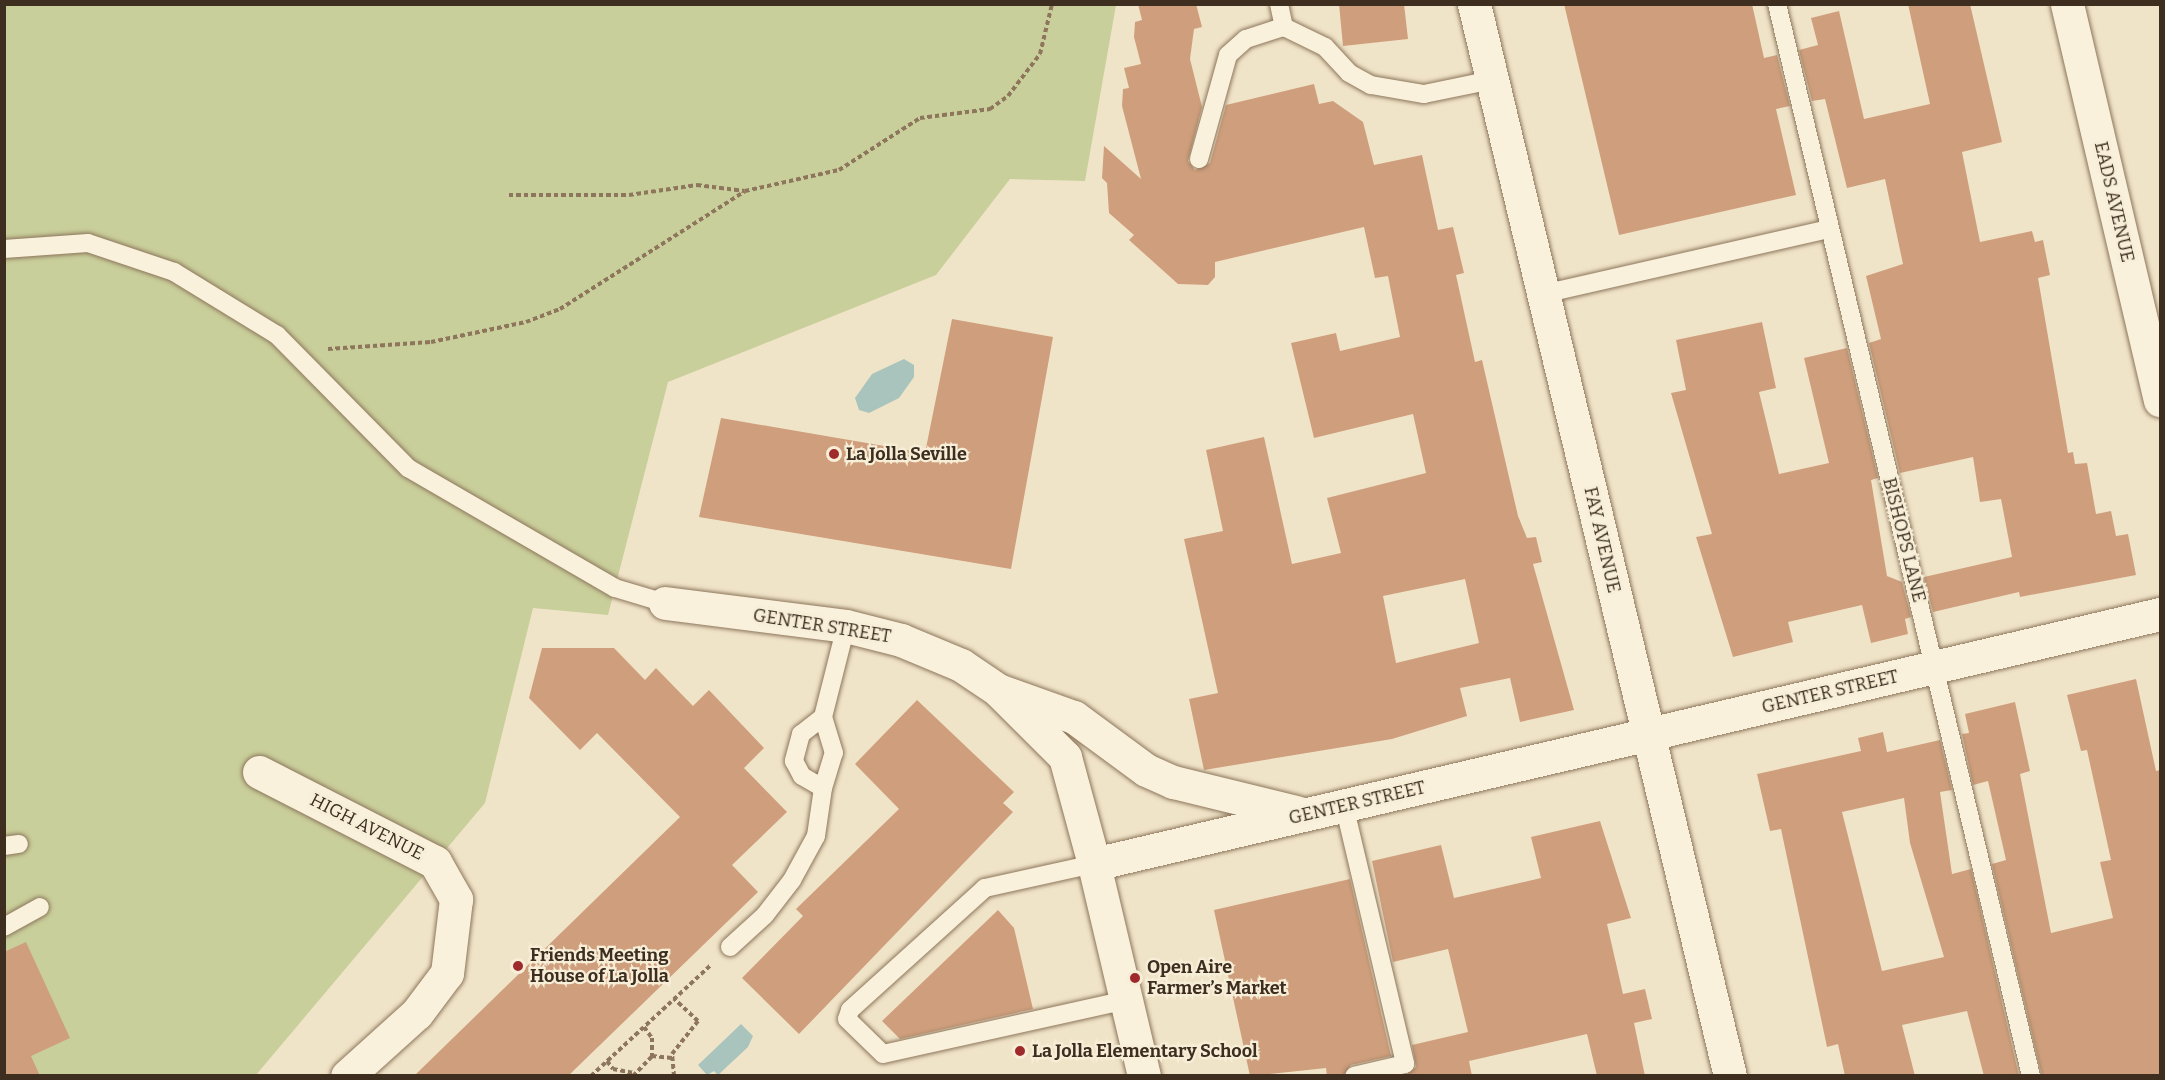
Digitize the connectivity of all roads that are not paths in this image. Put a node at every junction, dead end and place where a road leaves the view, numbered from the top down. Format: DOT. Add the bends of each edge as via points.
graph roads {
  1 [pos="1279,4"];
  2 [pos="1474,4"];
  3 [pos="1777,4"];
  4 [pos="2067,4"];
  5 [pos="1284,27"];
  6 [pos="1492,80"];
  7 [pos="1199,159"];
  8 [pos="1829,229"];
  9 [pos="4,249"];
  10 [pos="1544,294"];
  11 [pos="2160,400"];
  12 [pos="665,603"];
  13 [pos="2160,614"];
  14 [pos="846,626"];
  15 [pos="1935,667"];
  16 [pos="998,690"];
  17 [pos="823,717"];
  18 [pos="1649,734"];
  19 [pos="259,772"];
  20 [pos="823,788"];
  21 [pos="1344,805"];
  22 [pos="1310,814"];
  23 [pos="1094,864"];
  24 [pos="40,907"];
  25 [pos="4,927"];
  26 [pos="730,947"];
  27 [pos="1126,1000"];
  28 [pos="347,1076"];
  29 [pos="1144,1076"];
  30 [pos="1354,1076"];
  31 [pos="1730,1076"];
  32 [pos="2031,1076"];
  1 -- 5 [label="lane"];
  2 -- 6 [label="street, FAY AVENUE"];
  3 -- 8 [label="lane, BISHOPS LANE"];
  4 -- 11 [label="street, EADS AVENUE"];
  5 -- 6 [label="lane" via="1325,47 1349,74 1371,85 1424,94"];
  5 -- 7 [label="lane" via="1246,39 1228,55"];
  6 -- 10 [label="street, FAY AVENUE"];
  8 -- 10 [label="lane"];
  8 -- 15 [label="lane, BISHOPS LANE"];
  9 -- 12 [label="lane" via="88,243 123,252 223,299 291,351 408,468 615,588"];
  10 -- 18 [label="street, FAY AVENUE"];
  12 -- 14 [label="street, GENTER STREET"];
  13 -- 15 [label="street, GENTER STREET"];
  14 -- 16 [label="street, GENTER STREET" via="901,640 960,665"];
  14 -- 17 [label="lane"];
  15 -- 18 [label="street, GENTER STREET"];
  15 -- 32 [label="lane, BISHOPS LANE"];
  16 -- 22 [label="street" via="1074,717 1146,770 1173,782 1227,799"];
  16 -- 23 [label="street, GENTER STREET" via="1065,757"];
  17 -- 20 [label="lane" via="834,753"];
  17 -- 20 [label="lane" via="801,734 794,761 802,776"];
  18 -- 21 [label="street, GENTER STREET"];
  18 -- 31 [label="street, FAY AVENUE"];
  19 -- 28 [label="street, HIGH AVENUE" via="435,861 456,899 447,973 417,1013"];
  20 -- 26 [label="lane" via="816,836 792,880 765,915"];
  21 -- 22 [label="street, GENTER STREET"];
  21 -- 30 [label="lane" via="1405,1064"];
  22 -- 23 [label="street, GENTER STREET"];
  23 -- 27 [label="street"];
  23 -- 27 [label="lane" via="985,888 850,1011 848,1019 883,1054"];
  24 -- 25 [label="lane"];
  27 -- 29 [label="street"];
}
